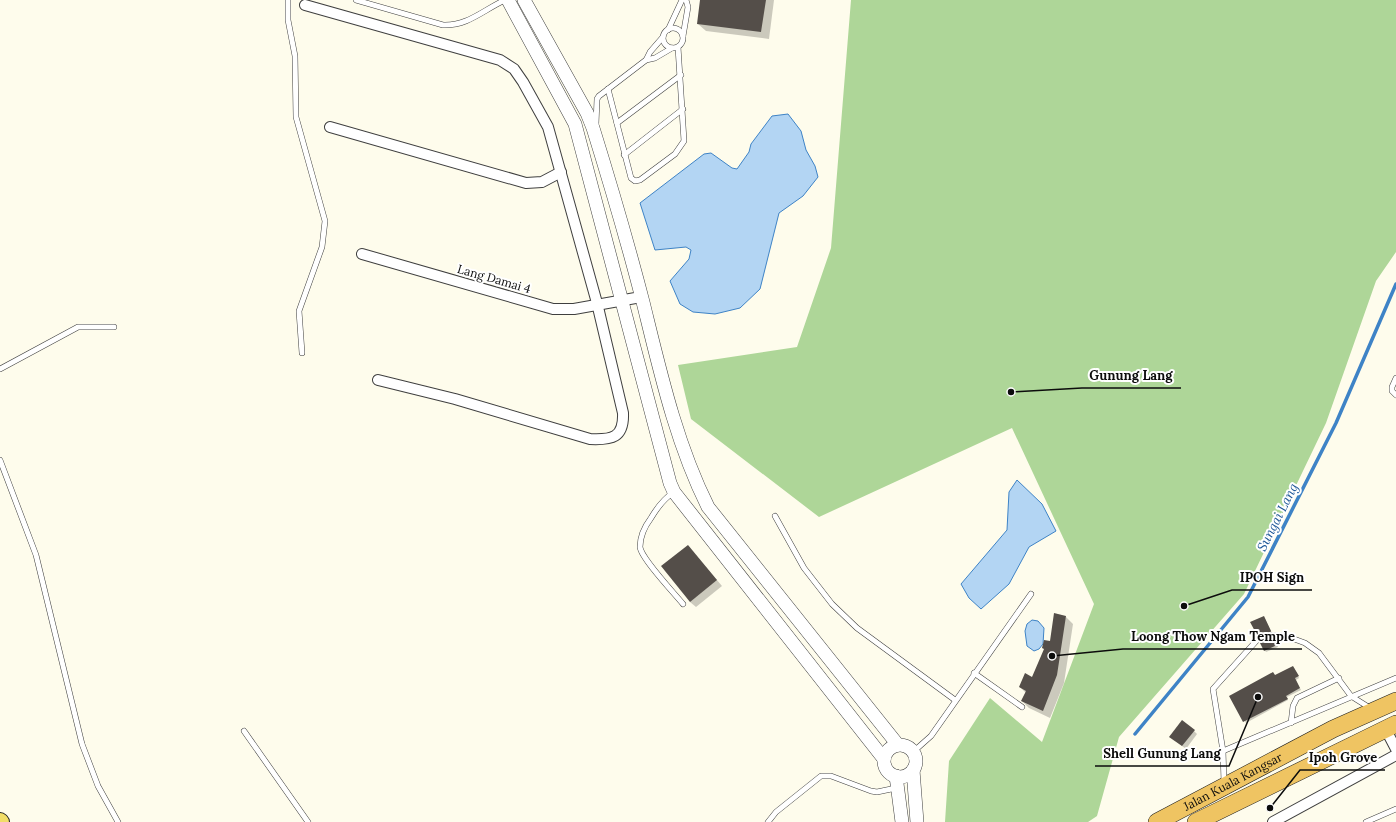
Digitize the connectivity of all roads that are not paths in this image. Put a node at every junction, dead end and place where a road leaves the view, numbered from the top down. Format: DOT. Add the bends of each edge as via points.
graph roads {
  1 [pos="288,0"];
  2 [pos="356,0"];
  3 [pos="505,0"];
  4 [pos="508,0"];
  5 [pos="524,0"];
  6 [pos="682,0"];
  7 [pos="686,0"];
  8 [pos="305,5"];
  9 [pos="668,30"];
  10 [pos="663,36"];
  11 [pos="683,36"];
  12 [pos="678,47"];
  13 [pos="672,48"];
  14 [pos="646,60"];
  15 [pos="681,76"];
  16 [pos="608,89"];
  17 [pos="683,109"];
  18 [pos="617,123"];
  19 [pos="330,127"];
  20 [pos="593,128"];
  21 [pos="624,155"];
  22 [pos="561,172"];
  23 [pos="362,254"];
  24 [pos="642,297"];
  25 [pos="622,302"];
  26 [pos="597,303"];
  27 [pos="114,327"];
  28 [pos="302,353"];
  29 [pos="0,369"];
  30 [pos="1396,378"];
  31 [pos="378,380"];
  32 [pos="1396,395"];
  33 [pos="0,460"];
  34 [pos="674,492"];
  35 [pos="775,516"];
  36 [pos="1031,594"];
  37 [pos="683,604"];
  38 [pos="1272,635"];
  39 [pos="1258,639"];
  40 [pos="974,673"];
  41 [pos="1339,678"];
  42 [pos="1396,678"];
  43 [pos="1351,696"];
  44 [pos="955,700"];
  45 [pos="1396,701"];
  46 [pos="1022,707"];
  47 [pos="1373,710"];
  48 [pos="1291,723"];
  49 [pos="1390,726"];
  50 [pos="244,731"];
  51 [pos="898,745"];
  52 [pos="1396,749"];
  53 [pos="1223,751"];
  54 [pos="913,752"];
  55 [pos="1396,755"];
  56 [pos="884,759"];
  57 [pos="913,770"];
  58 [pos="896,782"];
  59 [pos="1224,785"];
  60 [pos="1396,809"];
  61 [pos="118,822"];
  62 [pos="308,822"];
  63 [pos="768,822"];
  64 [pos="902,822"];
  65 [pos="918,822"];
  66 [pos="1157,822"];
  67 [pos="1196,822"];
  68 [pos="1273,822"];
  69 [pos="1366,822"];
  1 -- 28 [label="lane" via="288,20 295,56 296,117 325,221 322,247 299,311"];
  2 -- 3 [label="lane" via="451,26 465,23"];
  4 -- 25 [label="street" via="575,124"];
  5 -- 20 [label="street"];
  6 -- 9 [label="lane"];
  7 -- 11 [label="lane" via="688,7"];
  8 -- 22 [label="street" via="500,60 514,69 544,116"];
  9 -- 10 [label="lane"];
  9 -- 11 [label="lane" via="678,30"];
  10 -- 13 [label="lane" via="665,44"];
  10 -- 14 [label="lane"];
  11 -- 12 [label="lane" via="683,42"];
  12 -- 13 [label="lane"];
  12 -- 15 [label="lane"];
  13 -- 14 [label="lane"];
  14 -- 16 [label="lane"];
  15 -- 17 [label="lane"];
  15 -- 18 [label="lane"];
  16 -- 18 [label="lane"];
  16 -- 20 [label="lane" via="597,99 596,124"];
  17 -- 21 [label="lane"];
  17 -- 21 [label="lane" via="684,141 675,154 638,181 631,178"];
  18 -- 21 [label="lane"];
  19 -- 22 [label="street" via="526,183 542,182"];
  20 -- 24 [label="street"];
  22 -- 26 [label="street"];
  23 -- 26 [label="street, Lang Damai 4" via="553,309 574,309"];
  24 -- 25 [label="street, Lang Damai 4"];
  24 -- 51 [label="street" via="665,390 692,476 708,507"];
  25 -- 26 [label="street, Lang Damai 4"];
  25 -- 34 [label="street"];
  26 -- 31 [label="street" via="624,423 619,433 608,440 590,439 455,399"];
  27 -- 29 [label="lane" via="78,327"];
  30 -- 32 [label="lane" via="1392,387"];
  33 -- 61 [label="lane" via="36,555 82,744 98,786"];
  34 -- 37 [label="lane" via="662,501 649,520 640,547"];
  34 -- 56 [label="street"];
  35 -- 44 [label="lane" via="804,568 832,604 857,628"];
  36 -- 40 [label="lane"];
  38 -- 41 [label="lane" via="1286,636 1305,643 1319,653"];
  39 -- 53 [label="lane" via="1213,689"];
  40 -- 44 [label="lane"];
  40 -- 46 [label="lane"];
  41 -- 43 [label="lane"];
  41 -- 48 [label="lane" via="1297,698"];
  42 -- 43 [label="lane"];
  43 -- 47 [label="lane"];
  43 -- 48 [label="lane"];
  44 -- 54 [label="lane" via="931,736"];
  45 -- 47 [label="highway, Jalan Kuala Kangsar"];
  47 -- 59 [label="highway, Jalan Kuala Kangsar"];
  48 -- 53 [label="lane"];
  49 -- 52 [label="street"];
  49 -- 67 [label="highway, Jalan Kuala Kangsar"];
  50 -- 62 [label="lane"];
  51 -- 54 [label="street" via="906,746"];
  51 -- 56 [label="street" via="888,750"];
  53 -- 59 [label="lane"];
  54 -- 57 [label="street" via="916,761"];
  55 -- 68 [label="street"];
  56 -- 58 [label="street" via="888,772"];
  57 -- 58 [label="street"];
  57 -- 65 [label="street"];
  58 -- 63 [label="lane" via="877,792 830,776 821,776 776,812"];
  58 -- 64 [label="street"];
  59 -- 66 [label="highway, Jalan Kuala Kangsar"];
  60 -- 69 [label="lane"];
}
